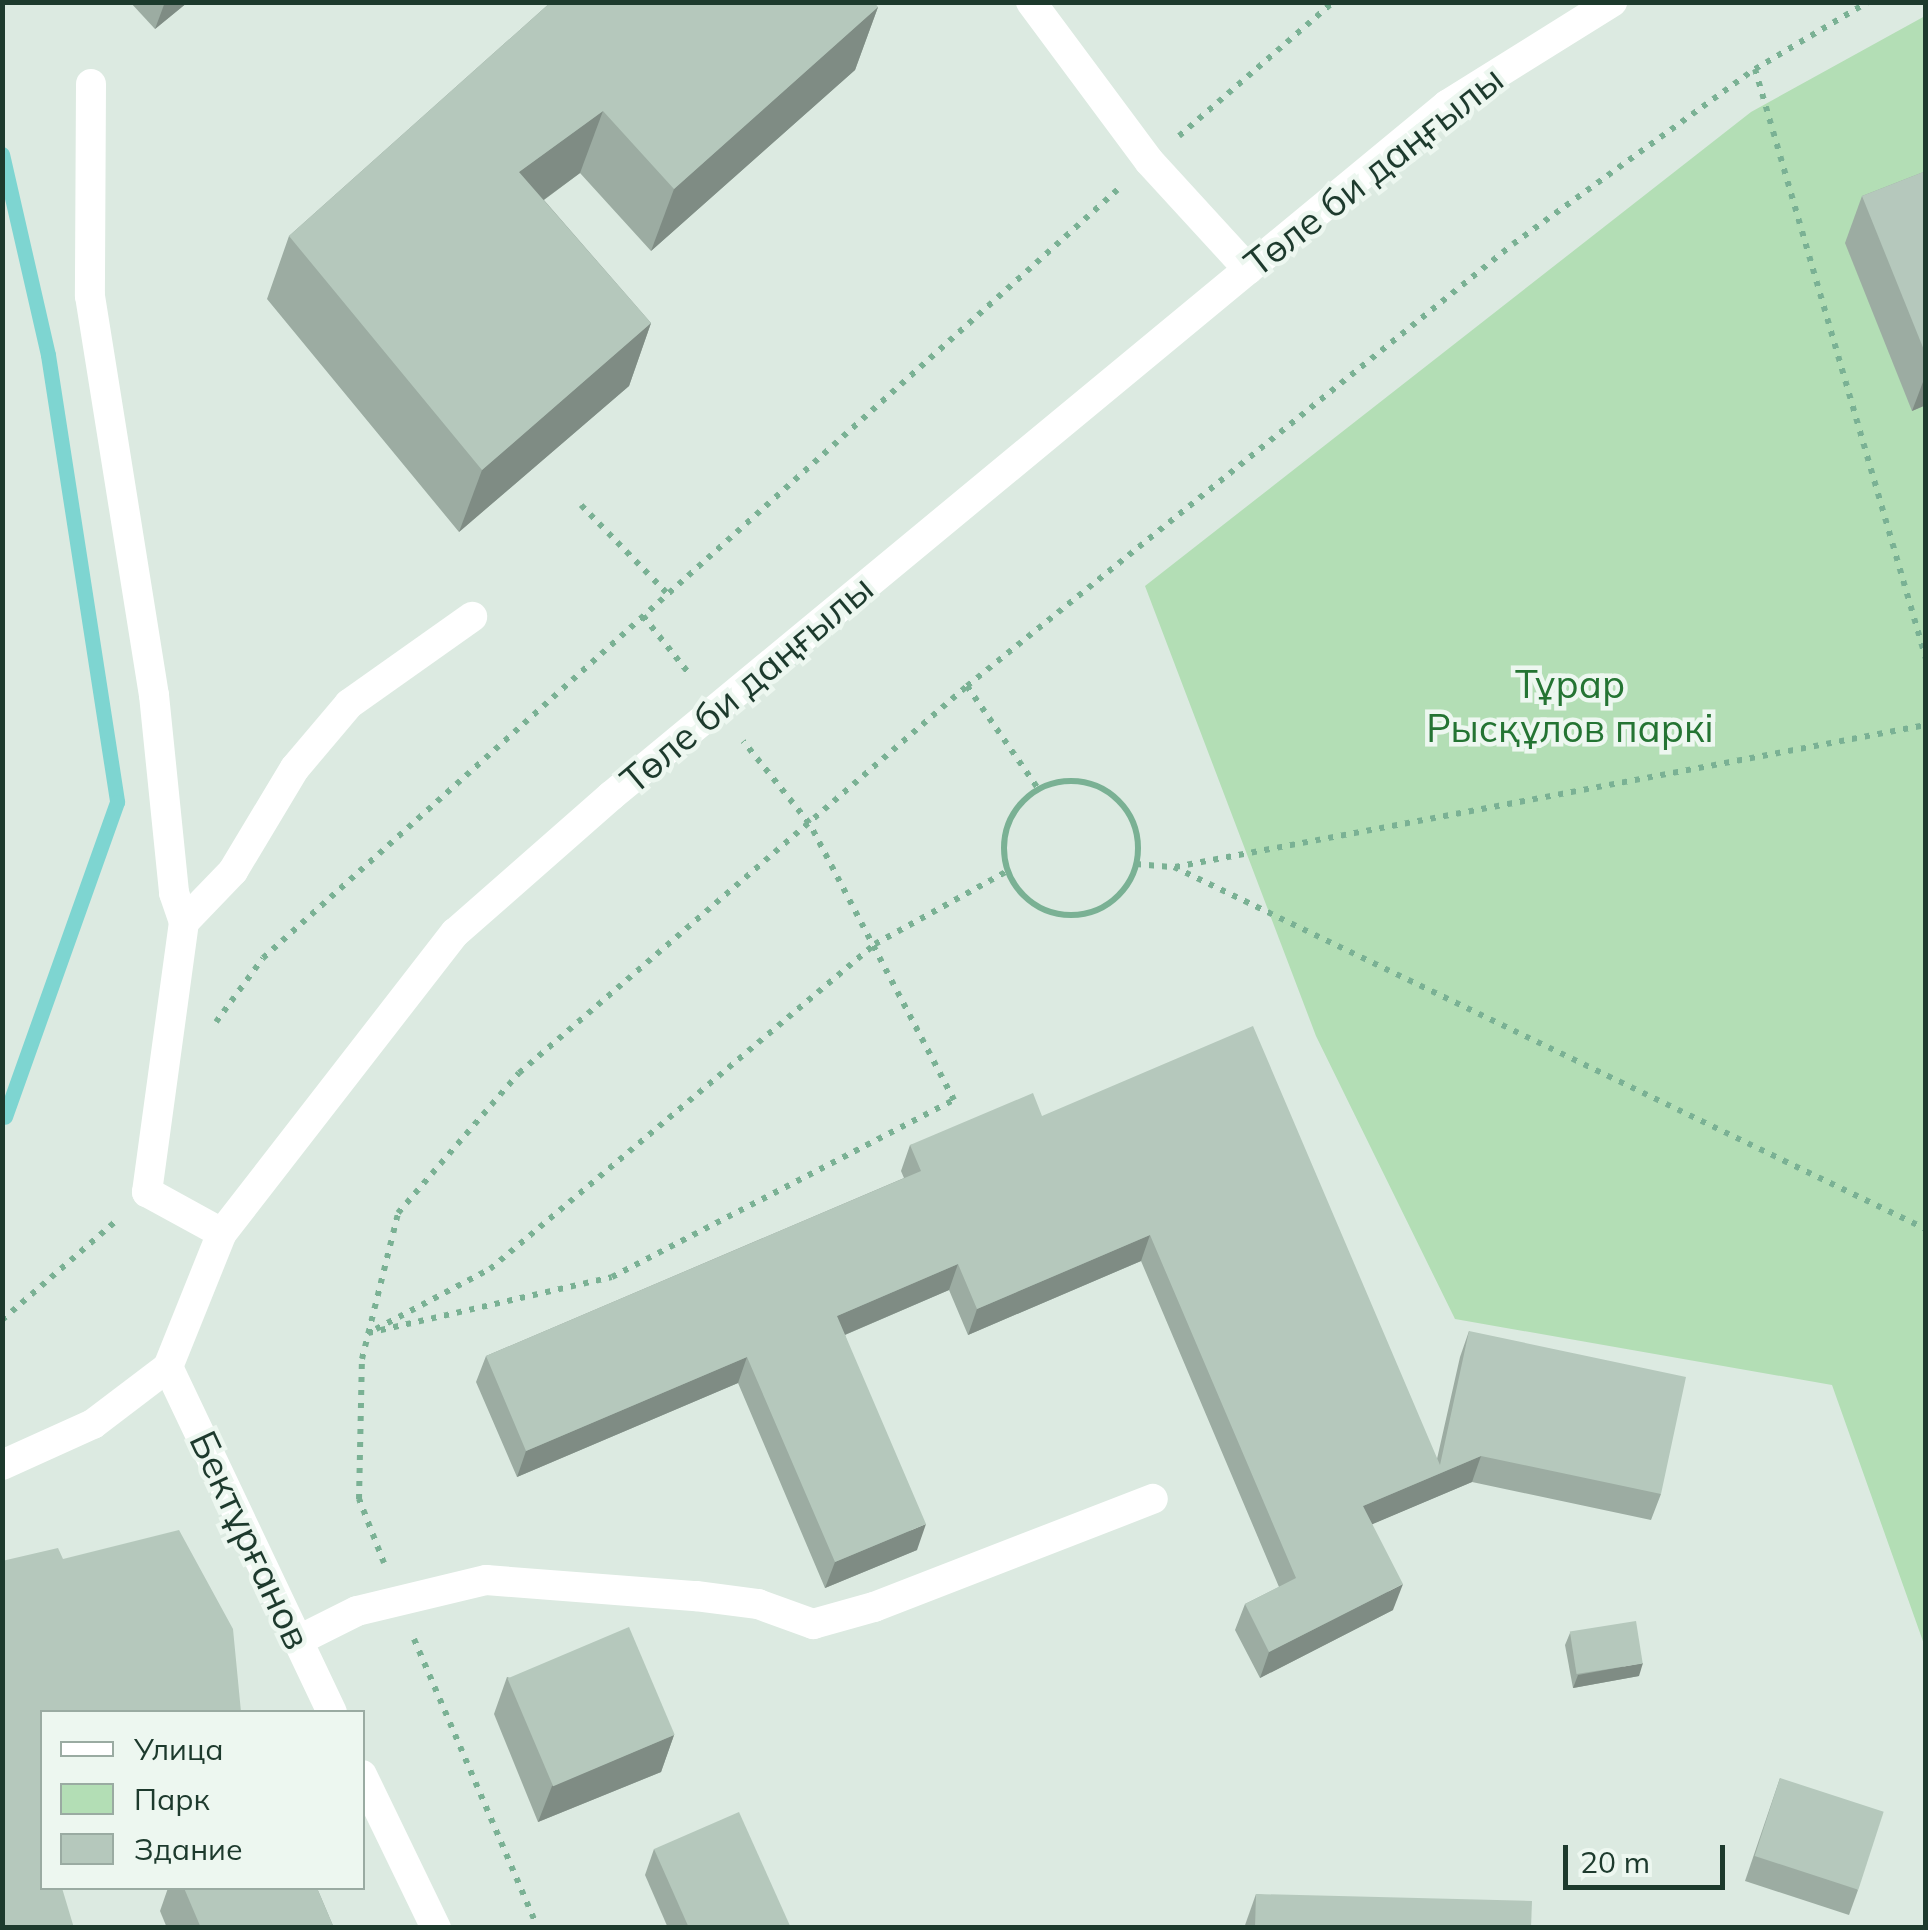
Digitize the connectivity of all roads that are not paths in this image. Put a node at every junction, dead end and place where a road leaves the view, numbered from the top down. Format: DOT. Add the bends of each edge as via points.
graph roads {
  1 [pos="1031,2"];
  2 [pos="1612,2"];
  3 [pos="91,84"];
  4 [pos="1248,268"];
  5 [pos="472,618"];
  6 [pos="184,922"];
  7 [pos="222,1233"];
  8 [pos="168,1367"];
  9 [pos="2,1466"];
  10 [pos="1154,1498"];
  11 [pos="298,1640"];
  12 [pos="331,1710"];
  13 [pos="365,1781"];
  14 [pos="436,1928"];
  1 -- 4 [label="street" via="1149,162"];
  2 -- 4 [label="street, Төле би даңғылы" via="1448,105"];
  3 -- 6 [label="street" via="90,296 154,695 174,893"];
  4 -- 7 [label="street, Төле би даңғылы" via="455,934"];
  5 -- 6 [label="street" via="349,704 294,768 233,871"];
  6 -- 7 [label="street" via="147,1192"];
  7 -- 8 [label="street, Төле би даңғылы"];
  8 -- 9 [label="street" via="93,1424"];
  8 -- 11 [label="street, Бектұрғанов"];
  10 -- 11 [label="street" via="874,1607 813,1624 758,1604 486,1580 357,1611"];
  11 -- 12 [label="street, Бектұрғанов"];
  13 -- 14 [label="street"];
}
